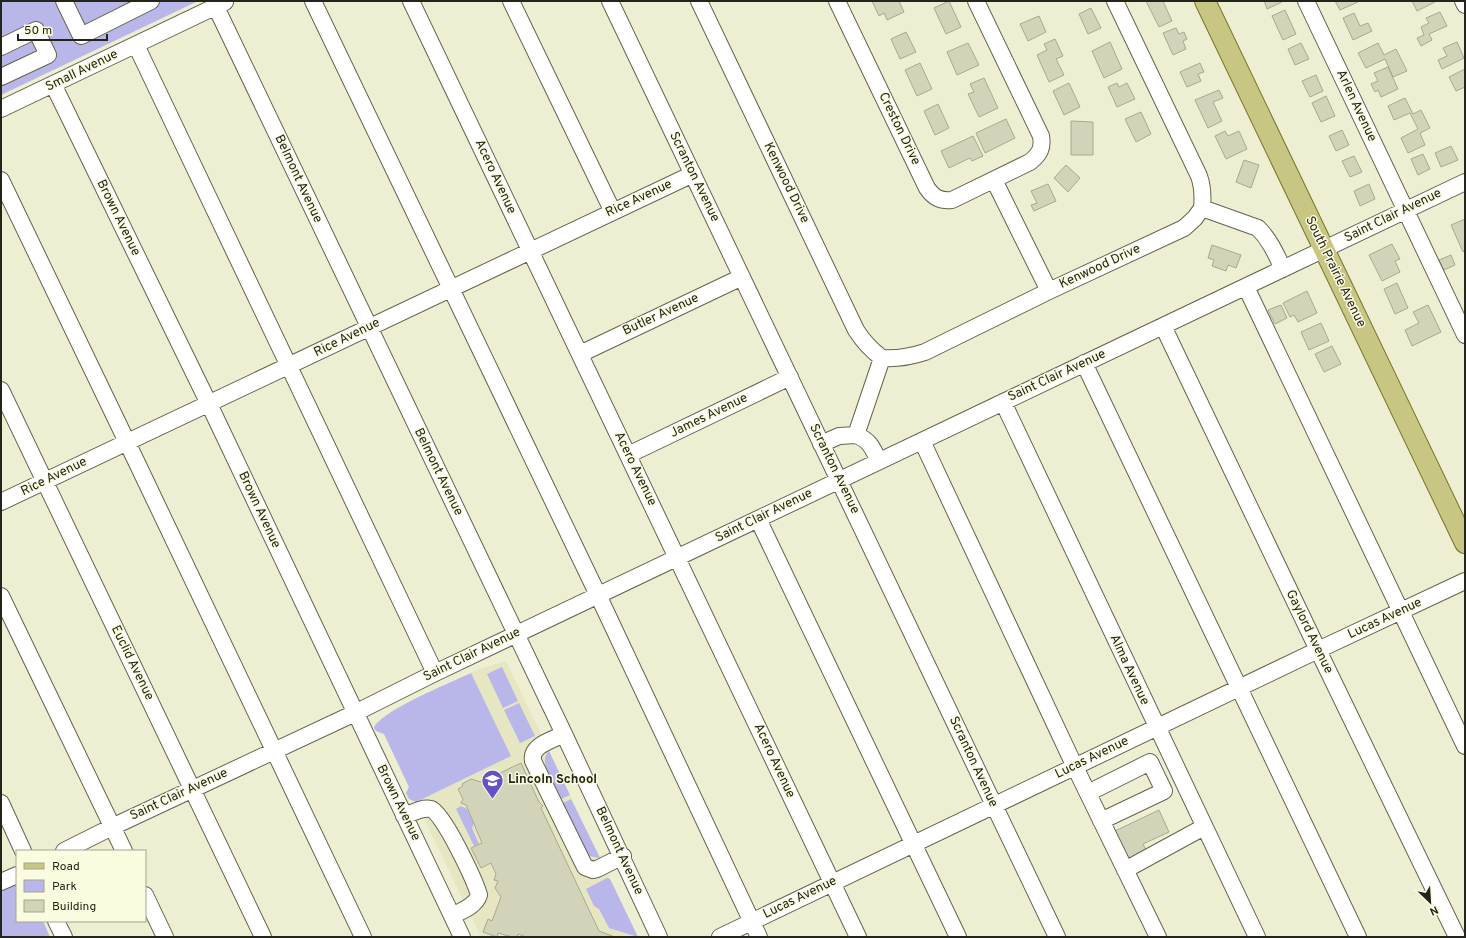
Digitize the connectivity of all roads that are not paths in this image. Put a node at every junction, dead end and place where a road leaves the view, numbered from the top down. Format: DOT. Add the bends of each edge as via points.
graph roads {
  1 [pos="64,1"];
  2 [pos="151,1"];
  3 [pos="313,1"];
  4 [pos="411,1"];
  5 [pos="511,1"];
  6 [pos="610,1"];
  7 [pos="699,1"];
  8 [pos="837,1"];
  9 [pos="976,1"];
  10 [pos="1115,1"];
  11 [pos="1205,1"];
  12 [pos="1306,1"];
  13 [pos="1463,1"];
  14 [pos="222,3"];
  15 [pos="1465,5"];
  16 [pos="136,45"];
  17 [pos="1,47"];
  18 [pos="1,77"];
  19 [pos="53,84"];
  20 [pos="1,110"];
  21 [pos="692,174"];
  22 [pos="1,180"];
  23 [pos="994,180"];
  24 [pos="1465,182"];
  25 [pos="1202,208"];
  26 [pos="1406,210"];
  27 [pos="613,212"];
  28 [pos="1324,249"];
  29 [pos="530,250"];
  30 [pos="1283,269"];
  31 [pos="742,277"];
  32 [pos="1246,287"];
  33 [pos="451,289"];
  34 [pos="1049,291"];
  35 [pos="1163,326"];
  36 [pos="369,327"];
  37 [pos="1465,335"];
  38 [pos="580,354"];
  39 [pos="882,358"];
  40 [pos="1084,363"];
  41 [pos="289,366"];
  42 [pos="790,377"];
  43 [pos="1,390"];
  44 [pos="1002,402"];
  45 [pos="209,404"];
  46 [pos="856,435"];
  47 [pos="922,441"];
  48 [pos="127,442"];
  49 [pos="821,444"];
  50 [pos="628,454"];
  51 [pos="879,461"];
  52 [pos="840,480"];
  53 [pos="45,481"];
  54 [pos="1,502"];
  55 [pos="758,519"];
  56 [pos="1465,543"];
  57 [pos="677,557"];
  58 [pos="1465,581"];
  59 [pos="598,595"];
  60 [pos="1,596"];
  61 [pos="1402,611"];
  62 [pos="517,634"];
  63 [pos="1318,650"];
  64 [pos="435,673"];
  65 [pos="1238,689"];
  66 [pos="355,713"];
  67 [pos="1156,728"];
  68 [pos="564,734"];
  69 [pos="1465,746"];
  70 [pos="274,750"];
  71 [pos="1075,767"];
  72 [pos="192,790"];
  73 [pos="1088,793"];
  74 [pos="1,803"];
  75 [pos="994,806"];
  76 [pos="404,816"];
  77 [pos="1101,821"];
  78 [pos="112,826"];
  79 [pos="1204,827"];
  80 [pos="913,844"];
  81 [pos="23,850"];
  82 [pos="66,850"];
  83 [pos="124,850"];
  84 [pos="623,856"];
  85 [pos="1125,870"];
  86 [pos="16,875"];
  87 [pos="1,882"];
  88 [pos="832,883"];
  89 [pos="146,897"];
  90 [pos="452,916"];
  91 [pos="56,922"];
  92 [pos="751,922"];
  93 [pos="64,937"];
  94 [pos="165,937"];
  95 [pos="263,937"];
  96 [pos="363,937"];
  97 [pos="462,937"];
  98 [pos="659,937"];
  99 [pos="720,937"];
  100 [pos="759,937"];
  101 [pos="858,937"];
  102 [pos="958,937"];
  103 [pos="1058,937"];
  104 [pos="1158,937"];
  105 [pos="1257,937"];
  106 [pos="1358,937"];
  107 [pos="1457,937"];
  1 -- 2 [label="street" via="81,36"];
  3 -- 33 [label="street"];
  4 -- 29 [label="street, Acero Avenue"];
  5 -- 27 [label="street"];
  6 -- 21 [label="street, Scranton Avenue"];
  7 -- 39 [label="street, Kenwood Drive" via="856,330 863,341"];
  8 -- 23 [label="street, Creston Drive" via="934,198 952,200"];
  9 -- 23 [label="street, Creston Drive" via="1041,136 1042,144 1041,151 1030,162"];
  10 -- 25 [label="street" via="1199,176"];
  11 -- 28 [label="main road, South Prairie Avenue"];
  12 -- 26 [label="street, Arlen Avenue"];
  13 -- 15 [label="street"];
  14 -- 16 [label="street, Small Avenue"];
  14 -- 36 [label="street, Belmont Avenue"];
  16 -- 19 [label="street, Small Avenue"];
  16 -- 41 [label="street"];
  17 -- 18 [label="street" via="36,30 48,55"];
  19 -- 20 [label="street, Small Avenue"];
  19 -- 45 [label="street, Brown Avenue"];
  21 -- 27 [label="street, Rice Avenue"];
  21 -- 31 [label="street, Scranton Avenue"];
  22 -- 48 [label="street"];
  23 -- 34 [label="street"];
  24 -- 26 [label="street, Saint Clair Avenue"];
  25 -- 30 [label="street" via="1258,228 1271,244"];
  25 -- 34 [label="street, Kenwood Drive" via="1184,228"];
  26 -- 28 [label="street, Saint Clair Avenue"];
  26 -- 37 [label="street, Arlen Avenue"];
  27 -- 29 [label="street, Rice Avenue"];
  28 -- 30 [label="street, Saint Clair Avenue"];
  28 -- 56 [label="main road, South Prairie Avenue"];
  29 -- 33 [label="street, Rice Avenue"];
  29 -- 38 [label="street, Acero Avenue"];
  30 -- 32 [label="street, Saint Clair Avenue"];
  31 -- 38 [label="street, Butler Avenue"];
  31 -- 42 [label="street, Scranton Avenue"];
  32 -- 35 [label="street, Saint Clair Avenue"];
  32 -- 61 [label="street"];
  33 -- 36 [label="street, Rice Avenue"];
  33 -- 59 [label="street"];
  34 -- 39 [label="street, Kenwood Drive" via="925,352 897,359"];
  35 -- 40 [label="street, Saint Clair Avenue"];
  35 -- 63 [label="street, Gaylord Avenue"];
  36 -- 41 [label="street, Rice Avenue"];
  36 -- 62 [label="street, Belmont Avenue"];
  38 -- 50 [label="street, Acero Avenue"];
  39 -- 46 [label="street"];
  40 -- 44 [label="street, Saint Clair Avenue"];
  40 -- 65 [label="street"];
  41 -- 45 [label="street, Rice Avenue"];
  41 -- 64 [label="street"];
  42 -- 49 [label="street, Scranton Avenue"];
  42 -- 50 [label="street, James Avenue"];
  43 -- 53 [label="street, Euclid Avenue"];
  44 -- 47 [label="street, Saint Clair Avenue"];
  44 -- 67 [label="street, Alma Avenue"];
  45 -- 48 [label="street, Rice Avenue"];
  45 -- 66 [label="street, Brown Avenue"];
  46 -- 49 [label="street" via="839,436"];
  46 -- 51 [label="street" via="870,444"];
  47 -- 51 [label="street, Saint Clair Avenue"];
  47 -- 71 [label="street"];
  48 -- 53 [label="street, Rice Avenue"];
  48 -- 70 [label="street"];
  49 -- 52 [label="street, Scranton Avenue"];
  50 -- 57 [label="street, Acero Avenue"];
  51 -- 52 [label="street, Saint Clair Avenue"];
  52 -- 55 [label="street, Saint Clair Avenue"];
  52 -- 75 [label="street, Scranton Avenue"];
  53 -- 54 [label="street, Rice Avenue"];
  53 -- 72 [label="street, Euclid Avenue"];
  55 -- 57 [label="street, Saint Clair Avenue"];
  55 -- 80 [label="street"];
  57 -- 59 [label="street, Saint Clair Avenue"];
  57 -- 88 [label="street, Acero Avenue"];
  58 -- 61 [label="street, Lucas Avenue"];
  59 -- 62 [label="street, Saint Clair Avenue"];
  59 -- 92 [label="street"];
  60 -- 78 [label="street"];
  61 -- 63 [label="street, Lucas Avenue"];
  61 -- 69 [label="street"];
  62 -- 64 [label="street, Saint Clair Avenue"];
  62 -- 68 [label="street, Belmont Avenue"];
  63 -- 65 [label="street, Lucas Avenue"];
  63 -- 107 [label="street, Gaylord Avenue"];
  64 -- 66 [label="street, Saint Clair Avenue"];
  65 -- 67 [label="street, Lucas Avenue"];
  65 -- 106 [label="street"];
  66 -- 70 [label="street, Saint Clair Avenue"];
  66 -- 76 [label="street, Brown Avenue"];
  67 -- 71 [label="street, Lucas Avenue"];
  67 -- 79 [label="street, Alma Avenue"];
  68 -- 84 [label="street, Belmont Avenue"];
  68 -- 84 [label="street" via="537,748 533,754 533,761 585,867 597,869"];
  70 -- 72 [label="street, Saint Clair Avenue"];
  70 -- 96 [label="street"];
  71 -- 73 [label="street"];
  71 -- 75 [label="street, Lucas Avenue"];
  72 -- 78 [label="street, Saint Clair Avenue"];
  72 -- 95 [label="street, Euclid Avenue"];
  73 -- 77 [label="street"];
  73 -- 77 [label="street" via="1150,762 1164,791"];
  74 -- 81 [label="street"];
  75 -- 80 [label="street, Lucas Avenue"];
  75 -- 103 [label="street, Scranton Avenue"];
  76 -- 90 [label="street, Brown Avenue"];
  76 -- 90 [label="street" via="432,809 444,822 458,849 479,895 474,904"];
  77 -- 85 [label="street"];
  78 -- 82 [label="street, Saint Clair Avenue"];
  78 -- 83 [label="street"];
  79 -- 85 [label="street"];
  79 -- 105 [label="street, Alma Avenue"];
  80 -- 88 [label="street, Lucas Avenue"];
  80 -- 102 [label="street"];
  84 -- 98 [label="street, Belmont Avenue"];
  85 -- 104 [label="street"];
  86 -- 87 [label="street"];
  88 -- 92 [label="street, Lucas Avenue"];
  88 -- 101 [label="street, Acero Avenue"];
  89 -- 94 [label="street"];
  90 -- 97 [label="street, Brown Avenue"];
  91 -- 93 [label="street"];
  92 -- 99 [label="street, Lucas Avenue"];
  92 -- 100 [label="street"];
}
